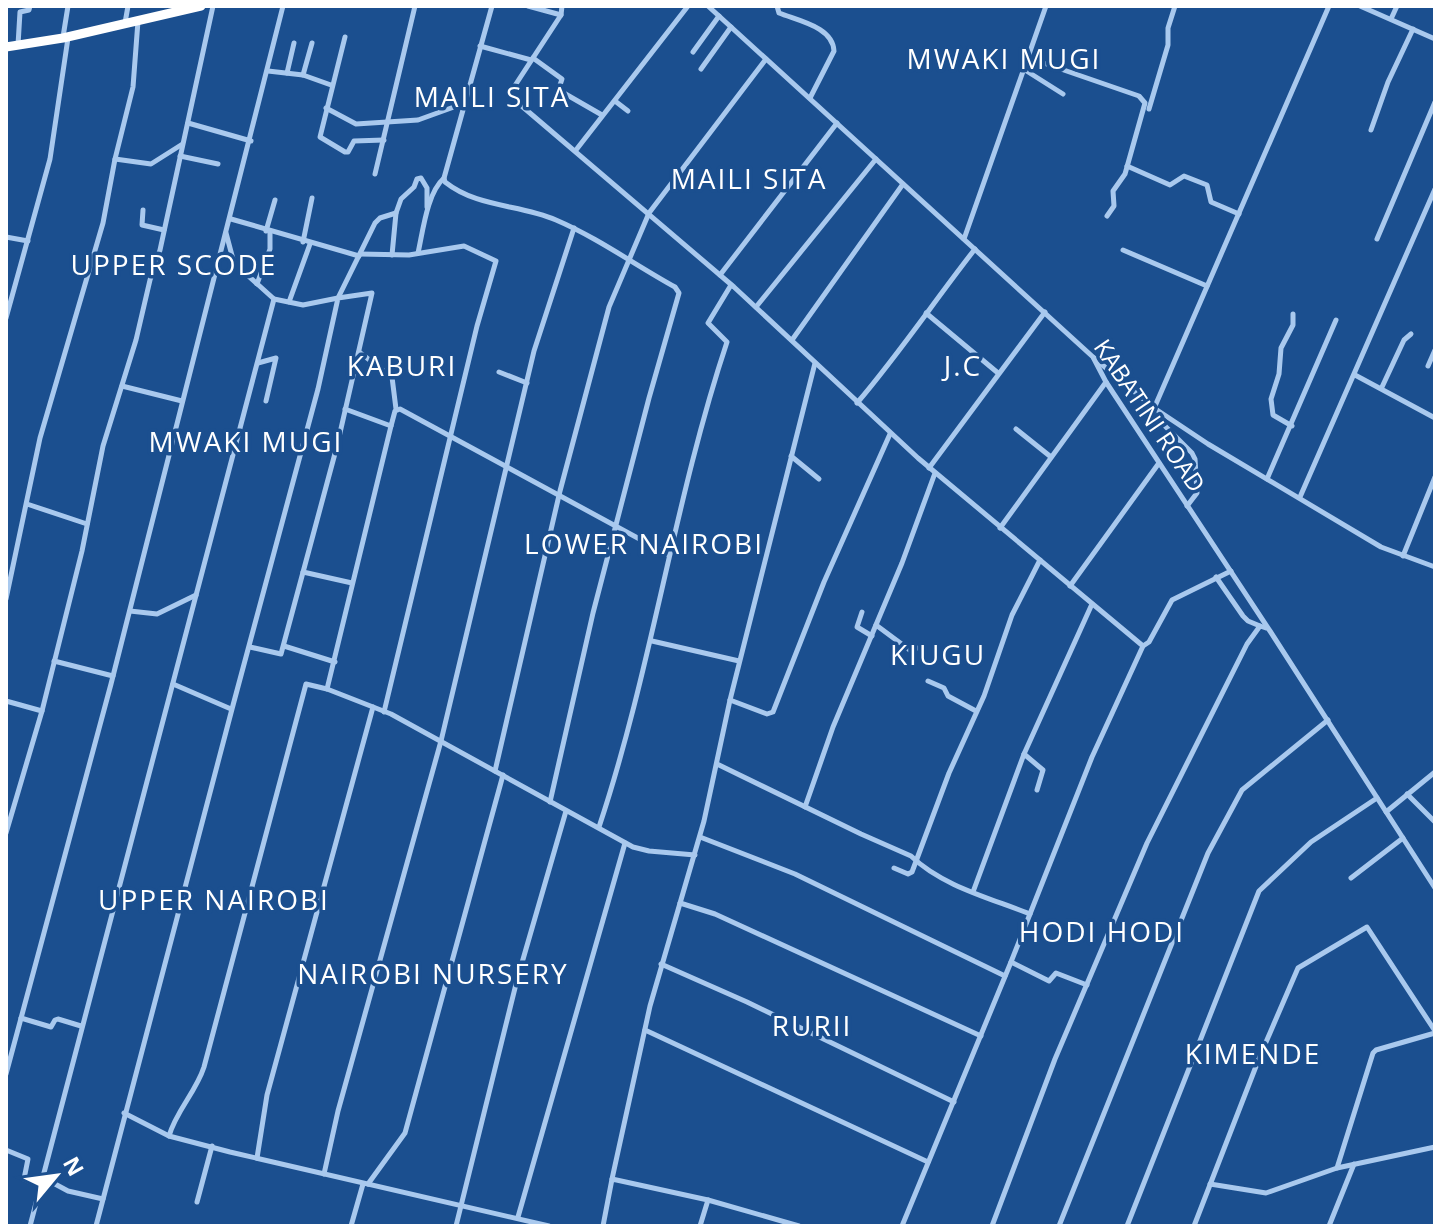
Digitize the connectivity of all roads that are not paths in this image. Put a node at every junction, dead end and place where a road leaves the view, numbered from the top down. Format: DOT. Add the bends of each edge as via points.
graph roads {
  1 [pos="30,6"];
  2 [pos="68,6"];
  3 [pos="128,6"];
  4 [pos="201,6"];
  5 [pos="213,6"];
  6 [pos="283,6"];
  7 [pos="415,6"];
  8 [pos="492,6"];
  9 [pos="528,6"];
  10 [pos="562,6"];
  11 [pos="688,6"];
  12 [pos="708,6"];
  13 [pos="777,6"];
  14 [pos="1046,6"];
  15 [pos="1175,6"];
  16 [pos="1329,6"];
  17 [pos="1360,6"];
  18 [pos="1397,6"];
  19 [pos="186,8"];
  20 [pos="561,15"];
  21 [pos="719,16"];
  22 [pos="1391,19"];
  23 [pos="138,21"];
  24 [pos="125,24"];
  25 [pos="731,27"];
  26 [pos="1413,29"];
  27 [pos="66,37"];
  28 [pos="345,37"];
  29 [pos="1435,39"];
  30 [pos="294,43"];
  31 [pos="312,43"];
  32 [pos="18,45"];
  33 [pos="480,46"];
  34 [pos="6,47"];
  35 [pos="693,52"];
  36 [pos="1029,58"];
  37 [pos="532,59"];
  38 [pos="766,59"];
  39 [pos="701,69"];
  40 [pos="1025,70"];
  41 [pos="268,71"];
  42 [pos="287,73"];
  43 [pos="303,75"];
  44 [pos="331,85"];
  45 [pos="1063,94"];
  46 [pos="810,98"];
  47 [pos="615,101"];
  48 [pos="1435,102"];
  49 [pos="466,103"];
  50 [pos="326,108"];
  51 [pos="1149,109"];
  52 [pos="628,111"];
  53 [pos="602,115"];
  54 [pos="388,122"];
  55 [pos="188,123"];
  56 [pos="837,123"];
  57 [pos="1371,130"];
  58 [pos="384,140"];
  59 [pos="251,141"];
  60 [pos="182,144"];
  61 [pos="576,150"];
  62 [pos="180,156"];
  63 [pos="115,159"];
  64 [pos="876,159"];
  65 [pos="218,164"];
  66 [pos="1126,166"];
  67 [pos="375,174"];
  68 [pos="444,178"];
  69 [pos="903,184"];
  70 [pos="1435,189"];
  71 [pos="312,198"];
  72 [pos="430,199"];
  73 [pos="275,200"];
  74 [pos="143,210"];
  75 [pos="396,213"];
  76 [pos="649,213"];
  77 [pos="1239,214"];
  78 [pos="1107,216"];
  79 [pos="231,219"];
  80 [pos="574,228"];
  81 [pos="164,230"];
  82 [pos="226,232"];
  83 [pos="268,232"];
  84 [pos="6,237"];
  85 [pos="964,239"];
  86 [pos="1377,239"];
  87 [pos="28,241"];
  88 [pos="307,243"];
  89 [pos="975,249"];
  90 [pos="1123,250"];
  91 [pos="418,253"];
  92 [pos="359,255"];
  93 [pos="392,255"];
  94 [pos="629,258"];
  95 [pos="720,275"];
  96 [pos="257,284"];
  97 [pos="731,285"];
  98 [pos="1207,286"];
  99 [pos="338,298"];
  100 [pos="274,299"];
  101 [pos="289,302"];
  102 [pos="756,307"];
  103 [pos="1045,312"];
  104 [pos="926,313"];
  105 [pos="1293,314"];
  106 [pos="6,318"];
  107 [pos="1336,320"];
  108 [pos="1411,334"];
  109 [pos="792,340"];
  110 [pos="1435,350"];
  111 [pos="359,352"];
  112 [pos="1093,357"];
  113 [pos="815,363"];
  114 [pos="257,364"];
  115 [pos="1428,366"];
  116 [pos="499,372"];
  117 [pos="998,373"];
  118 [pos="1355,375"];
  119 [pos="1106,382"];
  120 [pos="527,383"];
  121 [pos="122,386"];
  122 [pos="1382,387"];
  123 [pos="182,401"];
  124 [pos="266,401"];
  125 [pos="857,403"];
  126 [pos="1154,408"];
  127 [pos="345,409"];
  128 [pos="396,409"];
  129 [pos="1435,418"];
  130 [pos="391,426"];
  131 [pos="1292,426"];
  132 [pos="1016,429"];
  133 [pos="890,434"];
  134 [pos="451,439"];
  135 [pos="791,456"];
  136 [pos="1051,457"];
  137 [pos="1159,463"];
  138 [pos="507,465"];
  139 [pos="932,470"];
  140 [pos="1435,477"];
  141 [pos="819,479"];
  142 [pos="1267,479"];
  143 [pos="560,497"];
  144 [pos="1300,497"];
  145 [pos="27,504"];
  146 [pos="1187,506"];
  147 [pos="87,524"];
  148 [pos="617,526"];
  149 [pos="1000,528"];
  150 [pos="669,555"];
  151 [pos="1403,556"];
  152 [pos="1040,560"];
  153 [pos="1435,567"];
  154 [pos="303,571"];
  155 [pos="1231,571"];
  156 [pos="1216,577"];
  157 [pos="8,582"];
  158 [pos="352,583"];
  159 [pos="1070,586"];
  160 [pos="197,594"];
  161 [pos="6,599"];
  162 [pos="1092,604"];
  163 [pos="130,611"];
  164 [pos="862,612"];
  165 [pos="876,625"];
  166 [pos="1260,626"];
  167 [pos="1270,631"];
  168 [pos="872,636"];
  169 [pos="652,641"];
  170 [pos="284,646"];
  171 [pos="1143,646"];
  172 [pos="250,647"];
  173 [pos="917,648"];
  174 [pos="54,661"];
  175 [pos="739,661"];
  176 [pos="335,662"];
  177 [pos="113,676"];
  178 [pos="928,681"];
  179 [pos="173,684"];
  180 [pos="327,689"];
  181 [pos="730,700"];
  182 [pos="6,701"];
  183 [pos="373,707"];
  184 [pos="232,709"];
  185 [pos="42,711"];
  186 [pos="976,711"];
  187 [pos="384,712"];
  188 [pos="1328,720"];
  189 [pos="441,741"];
  190 [pos="1024,754"];
  191 [pos="717,764"];
  192 [pos="495,771"];
  193 [pos="1435,772"];
  194 [pos="503,775"];
  195 [pos="1037,790"];
  196 [pos="1407,794"];
  197 [pos="1377,798"];
  198 [pos="550,802"];
  199 [pos="805,807"];
  200 [pos="566,811"];
  201 [pos="1386,812"];
  202 [pos="1435,822"];
  203 [pos="599,828"];
  204 [pos="6,833"];
  205 [pos="700,837"];
  206 [pos="1403,838"];
  207 [pos="625,843"];
  208 [pos="695,855"];
  209 [pos="915,860"];
  210 [pos="894,868"];
  211 [pos="1351,878"];
  212 [pos="1435,888"];
  213 [pos="973,892"];
  214 [pos="680,903"];
  215 [pos="1030,914"];
  216 [pos="1011,962"];
  217 [pos="661,964"];
  218 [pos="1005,976"];
  219 [pos="1087,985"];
  220 [pos="21,1018"];
  221 [pos="81,1026"];
  222 [pos="645,1030"];
  223 [pos="1435,1032"];
  224 [pos="981,1036"];
  225 [pos="6,1074"];
  226 [pos="954,1102"];
  227 [pos="124,1113"];
  228 [pos="169,1136"];
  229 [pos="212,1146"];
  230 [pos="1435,1147"];
  231 [pos="6,1150"];
  232 [pos="257,1158"];
  233 [pos="928,1162"];
  234 [pos="1354,1164"];
  235 [pos="1337,1168"];
  236 [pos="324,1174"];
  237 [pos="42,1177"];
  238 [pos="612,1179"];
  239 [pos="365,1184"];
  240 [pos="1210,1184"];
  241 [pos="40,1186"];
  242 [pos="103,1199"];
  243 [pos="708,1200"];
  244 [pos="197,1202"];
  245 [pos="461,1205"];
  246 [pos="518,1217"];
  247 [pos="30,1226"];
  248 [pos="96,1226"];
  249 [pos="351,1226"];
  250 [pos="456,1226"];
  251 [pos="549,1226"];
  252 [pos="603,1226"];
  253 [pos="700,1226"];
  254 [pos="799,1226"];
  255 [pos="902,1226"];
  256 [pos="992,1226"];
  257 [pos="1059,1226"];
  258 [pos="1127,1226"];
  259 [pos="1194,1226"];
  260 [pos="1329,1226"];
  1 -- 32 [label="street" via="19,13"];
  2 -- 27 [label="street"];
  3 -- 24 [label="street"];
  4 -- 19 [label="highway"];
  5 -- 55 [label="street"];
  6 -- 41 [label="street"];
  7 -- 54 [label="street"];
  8 -- 33 [label="street"];
  9 -- 20 [label="street"];
  10 -- 20 [label="street"];
  11 -- 47 [label="street"];
  12 -- 21 [label="street, KABATINI ROAD"];
  13 -- 46 [label="street" via="779,13 823,31 834,45"];
  14 -- 36 [label="street"];
  15 -- 51 [label="street"];
  16 -- 77 [label="street"];
  17 -- 22 [label="street"];
  18 -- 22 [label="street"];
  19 -- 23 [label="highway"];
  20 -- 37 [label="street"];
  21 -- 25 [label="street, KABATINI ROAD"];
  21 -- 35 [label="street"];
  22 -- 26 [label="street"];
  23 -- 24 [label="highway"];
  23 -- 63 [label="street" via="133,87"];
  24 -- 27 [label="highway"];
  25 -- 38 [label="street, KABATINI ROAD"];
  25 -- 39 [label="street"];
  26 -- 29 [label="street"];
  26 -- 57 [label="street"];
  27 -- 32 [label="highway"];
  27 -- 87 [label="street" via="55,137"];
  28 -- 44 [label="street"];
  30 -- 42 [label="street"];
  31 -- 43 [label="street"];
  32 -- 34 [label="highway"];
  33 -- 37 [label="street"];
  33 -- 49 [label="street"];
  36 -- 40 [label="street"];
  36 -- 66 [label="street" via="1139,96 1145,103"];
  37 -- 53 [label="street" via="561,78 562,92"];
  37 -- 61 [label="street" via="514,87 514,97"];
  38 -- 46 [label="street, KABATINI ROAD"];
  38 -- 76 [label="street"];
  40 -- 45 [label="street"];
  40 -- 85 [label="street"];
  41 -- 42 [label="street"];
  41 -- 59 [label="street"];
  42 -- 43 [label="street"];
  43 -- 44 [label="street"];
  44 -- 50 [label="street"];
  46 -- 56 [label="street, KABATINI ROAD"];
  47 -- 52 [label="street"];
  47 -- 53 [label="street"];
  48 -- 86 [label="street"];
  49 -- 54 [label="street" via="422,119"];
  49 -- 68 [label="street"];
  50 -- 54 [label="street" via="356,124"];
  50 -- 58 [label="street" via="320,137 324,141 347,152 354,141"];
  53 -- 61 [label="street"];
  54 -- 58 [label="street"];
  55 -- 59 [label="street"];
  55 -- 60 [label="street"];
  56 -- 64 [label="street, KABATINI ROAD"];
  56 -- 95 [label="street"];
  58 -- 67 [label="street"];
  59 -- 79 [label="street"];
  60 -- 62 [label="street"];
  60 -- 63 [label="street" via="151,164"];
  61 -- 76 [label="street"];
  62 -- 65 [label="street"];
  62 -- 81 [label="street"];
  63 -- 145 [label="street"];
  64 -- 69 [label="street, KABATINI ROAD"];
  64 -- 102 [label="street"];
  66 -- 77 [label="street" via="1170,185 1184,176 1207,185 1211,202"];
  66 -- 78 [label="street"];
  68 -- 72 [label="street"];
  68 -- 80 [label="street" via="480,201 530,211"];
  69 -- 85 [label="street, KABATINI ROAD"];
  69 -- 109 [label="street"];
  70 -- 118 [label="street"];
  71 -- 88 [label="street"];
  72 -- 75 [label="street" via="424,181 417,179"];
  72 -- 91 [label="street"];
  73 -- 83 [label="street"];
  74 -- 81 [label="street" via="142,225"];
  75 -- 92 [label="street" via="376,222"];
  75 -- 93 [label="street"];
  76 -- 94 [label="street"];
  76 -- 95 [label="street"];
  77 -- 98 [label="street"];
  79 -- 82 [label="street"];
  79 -- 83 [label="street"];
  80 -- 94 [label="street"];
  80 -- 120 [label="street"];
  81 -- 121 [label="street"];
  82 -- 96 [label="street" via="234,263"];
  82 -- 123 [label="street"];
  83 -- 88 [label="street"];
  83 -- 96 [label="street" via="270,249"];
  84 -- 87 [label="street"];
  85 -- 89 [label="street, KABATINI ROAD"];
  87 -- 106 [label="street"];
  88 -- 92 [label="street"];
  88 -- 101 [label="street"];
  89 -- 103 [label="street, KABATINI ROAD"];
  89 -- 104 [label="street"];
  90 -- 98 [label="street"];
  91 -- 93 [label="street"];
  91 -- 134 [label="street" via="464,246 496,261"];
  92 -- 93 [label="street"];
  92 -- 99 [label="street"];
  94 -- 143 [label="street" via="602,331"];
  94 -- 148 [label="street" via="679,293"];
  95 -- 97 [label="street"];
  96 -- 100 [label="street"];
  97 -- 102 [label="street"];
  97 -- 150 [label="street" via="708,323 727,341"];
  98 -- 126 [label="street"];
  99 -- 101 [label="street" via="303,305"];
  99 -- 111 [label="street" via="373,295"];
  99 -- 172 [label="street"];
  100 -- 101 [label="street"];
  100 -- 114 [label="street"];
  102 -- 109 [label="street"];
  103 -- 112 [label="street, KABATINI ROAD"];
  103 -- 117 [label="street"];
  104 -- 117 [label="street"];
  104 -- 125 [label="street"];
  105 -- 131 [label="street" via="1270,406 1273,415"];
  107 -- 131 [label="street"];
  108 -- 122 [label="street"];
  109 -- 113 [label="street"];
  110 -- 115 [label="street"];
  111 -- 127 [label="street"];
  111 -- 128 [label="street" via="392,377"];
  112 -- 119 [label="street, KABATINI ROAD"];
  112 -- 126 [label="street"];
  113 -- 125 [label="street"];
  113 -- 135 [label="street"];
  114 -- 124 [label="street" via="276,358"];
  114 -- 160 [label="street"];
  116 -- 120 [label="street"];
  117 -- 139 [label="street"];
  118 -- 122 [label="street"];
  118 -- 144 [label="street"];
  119 -- 136 [label="street"];
  119 -- 137 [label="street, KABATINI ROAD"];
  120 -- 138 [label="street"];
  121 -- 123 [label="street"];
  121 -- 147 [label="street"];
  122 -- 129 [label="street"];
  123 -- 163 [label="street"];
  125 -- 133 [label="street"];
  126 -- 142 [label="street"];
  126 -- 146 [label="street" via="1152,413 1195,459 1197,493"];
  127 -- 130 [label="street"];
  127 -- 154 [label="street"];
  128 -- 130 [label="street"];
  128 -- 134 [label="street"];
  130 -- 158 [label="street"];
  131 -- 142 [label="street"];
  132 -- 136 [label="street"];
  133 -- 139 [label="street"];
  133 -- 181 [label="street" via="773,712"];
  134 -- 138 [label="street"];
  134 -- 187 [label="street"];
  135 -- 141 [label="street"];
  135 -- 175 [label="street"];
  136 -- 149 [label="street"];
  137 -- 146 [label="street, KABATINI ROAD"];
  137 -- 159 [label="street"];
  138 -- 143 [label="street"];
  138 -- 189 [label="street"];
  139 -- 149 [label="street"];
  139 -- 165 [label="street"];
  140 -- 151 [label="street"];
  142 -- 144 [label="street"];
  143 -- 148 [label="street"];
  143 -- 192 [label="street"];
  144 -- 151 [label="street"];
  145 -- 147 [label="street"];
  145 -- 157 [label="street"];
  146 -- 155 [label="street, KABATINI ROAD"];
  147 -- 174 [label="street"];
  148 -- 150 [label="street"];
  148 -- 198 [label="street"];
  149 -- 152 [label="street"];
  150 -- 169 [label="street"];
  151 -- 153 [label="street"];
  152 -- 159 [label="street"];
  152 -- 186 [label="street" via="1012,615"];
  154 -- 158 [label="street"];
  154 -- 170 [label="street"];
  155 -- 156 [label="street"];
  155 -- 167 [label="street, KABATINI ROAD"];
  156 -- 166 [label="street" via="1243,616"];
  156 -- 171 [label="street" via="1168,603"];
  157 -- 161 [label="street"];
  158 -- 176 [label="street"];
  159 -- 162 [label="street"];
  160 -- 163 [label="street" via="157,614"];
  160 -- 179 [label="street"];
  162 -- 171 [label="street"];
  162 -- 190 [label="street"];
  163 -- 177 [label="street"];
  164 -- 168 [label="street" via="857,627"];
  165 -- 168 [label="street"];
  165 -- 173 [label="street" via="911,651"];
  166 -- 167 [label="street"];
  166 -- 219 [label="street" via="1147,843"];
  167 -- 188 [label="street, KABATINI ROAD"];
  168 -- 199 [label="street"];
  169 -- 175 [label="street"];
  169 -- 203 [label="street"];
  170 -- 172 [label="street" via="280,655"];
  170 -- 176 [label="street"];
  171 -- 215 [label="street" via="1087,767"];
  172 -- 184 [label="street"];
  174 -- 177 [label="street"];
  174 -- 185 [label="street"];
  175 -- 181 [label="street"];
  176 -- 180 [label="street"];
  177 -- 220 [label="street"];
  178 -- 186 [label="street"];
  179 -- 184 [label="street"];
  179 -- 221 [label="street"];
  180 -- 183 [label="street"];
  180 -- 228 [label="street" via="308,683 305,687 199,1084"];
  181 -- 191 [label="street"];
  182 -- 185 [label="street"];
  183 -- 187 [label="street"];
  183 -- 232 [label="street" via="267,1095"];
  184 -- 227 [label="street"];
  185 -- 204 [label="street"];
  186 -- 209 [label="street"];
  187 -- 189 [label="street"];
  188 -- 197 [label="street, KABATINI ROAD"];
  188 -- 257 [label="street" via="1242,790 1208,853"];
  189 -- 192 [label="street"];
  189 -- 236 [label="street"];
  190 -- 195 [label="street" via="1043,770"];
  190 -- 213 [label="street"];
  191 -- 199 [label="street"];
  191 -- 205 [label="street"];
  192 -- 194 [label="street"];
  193 -- 196 [label="street"];
  194 -- 198 [label="street"];
  194 -- 239 [label="street" via="405,1133"];
  196 -- 201 [label="street"];
  196 -- 202 [label="street"];
  197 -- 201 [label="street, KABATINI ROAD"];
  197 -- 258 [label="street" via="1311,842 1259,891"];
  198 -- 200 [label="street"];
  199 -- 209 [label="street"];
  200 -- 203 [label="street"];
  200 -- 245 [label="street"];
  201 -- 206 [label="street, KABATINI ROAD"];
  203 -- 207 [label="street"];
  205 -- 208 [label="street"];
  205 -- 218 [label="street" via="795,874"];
  206 -- 211 [label="street"];
  206 -- 212 [label="street, KABATINI ROAD"];
  207 -- 208 [label="street" via="641,850"];
  207 -- 246 [label="street"];
  208 -- 214 [label="street"];
  209 -- 210 [label="street" via="910,874"];
  209 -- 213 [label="street"];
  213 -- 215 [label="street"];
  214 -- 217 [label="street"];
  214 -- 224 [label="street" via="715,914"];
  215 -- 216 [label="street"];
  216 -- 218 [label="street"];
  216 -- 219 [label="street" via="1049,981 1056,973"];
  217 -- 222 [label="street"];
  217 -- 226 [label="street"];
  218 -- 224 [label="street"];
  219 -- 256 [label="street"];
  220 -- 221 [label="street" via="51,1027 58,1019"];
  220 -- 225 [label="street"];
  221 -- 237 [label="street"];
  222 -- 233 [label="street"];
  222 -- 238 [label="street"];
  223 -- 235 [label="street" via="1373,1053"];
  223 -- 240 [label="street" via="1367,927 1304,963 1294,974"];
  224 -- 226 [label="street"];
  226 -- 233 [label="street"];
  227 -- 228 [label="street"];
  227 -- 242 [label="street"];
  228 -- 229 [label="street"];
  229 -- 232 [label="street"];
  229 -- 244 [label="street"];
  230 -- 234 [label="street"];
  231 -- 241 [label="street" via="28,1159 24,1179"];
  232 -- 236 [label="street"];
  233 -- 255 [label="street"];
  234 -- 235 [label="street"];
  234 -- 260 [label="street"];
  235 -- 240 [label="street" via="1266,1193"];
  236 -- 239 [label="street"];
  237 -- 241 [label="street"];
  237 -- 242 [label="street" via="68,1191"];
  238 -- 243 [label="street"];
  238 -- 252 [label="street"];
  239 -- 245 [label="street"];
  239 -- 249 [label="street"];
  240 -- 259 [label="street"];
  241 -- 247 [label="street"];
  242 -- 248 [label="street"];
  243 -- 253 [label="street"];
  243 -- 254 [label="street"];
  245 -- 246 [label="street"];
  245 -- 250 [label="street"];
  246 -- 251 [label="street"];
}
